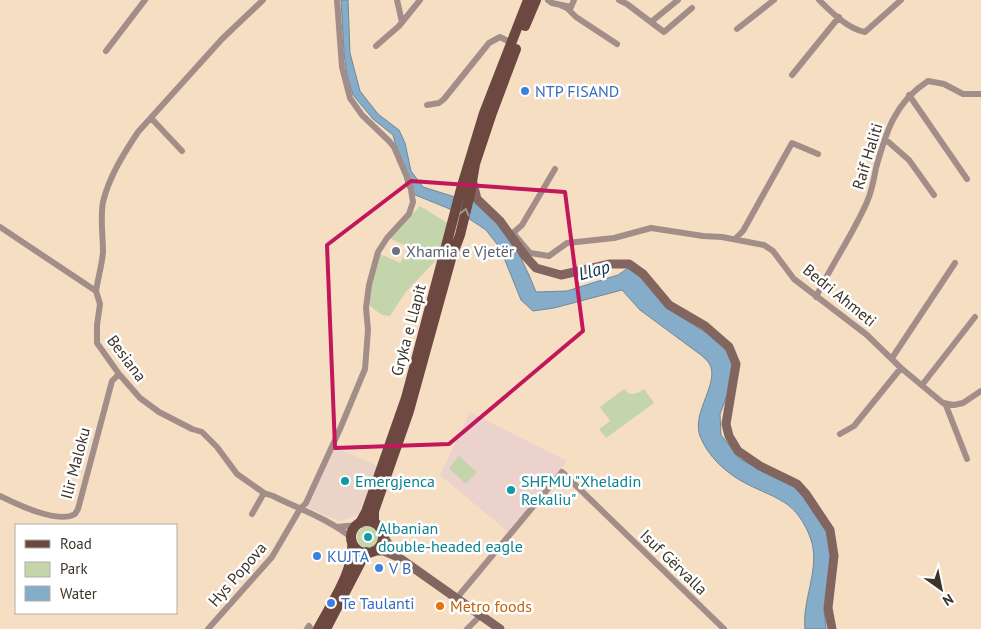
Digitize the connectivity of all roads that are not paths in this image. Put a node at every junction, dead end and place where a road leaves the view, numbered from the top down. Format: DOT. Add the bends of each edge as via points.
graph roads {
  1 [pos="146,0"];
  2 [pos="263,0"];
  3 [pos="337,0"];
  4 [pos="397,0"];
  5 [pos="420,0"];
  6 [pos="528,0"];
  7 [pos="536,0"];
  8 [pos="548,0"];
  9 [pos="574,0"];
  10 [pos="619,0"];
  11 [pos="678,0"];
  12 [pos="774,0"];
  13 [pos="819,0"];
  14 [pos="901,0"];
  15 [pos="560,5"];
  16 [pos="692,8"];
  17 [pos="839,18"];
  18 [pos="524,20"];
  19 [pos="402,22"];
  20 [pos="651,22"];
  21 [pos="738,29"];
  22 [pos="617,44"];
  23 [pos="376,46"];
  24 [pos="512,47"];
  25 [pos="106,52"];
  26 [pos="792,75"];
  27 [pos="981,94"];
  28 [pos="909,95"];
  29 [pos="427,105"];
  30 [pos="152,118"];
  31 [pos="885,139"];
  32 [pos="182,151"];
  33 [pos="818,154"];
  34 [pos="556,168"];
  35 [pos="967,179"];
  36 [pos="470,188"];
  37 [pos="934,195"];
  38 [pos="0,226"];
  39 [pos="735,239"];
  40 [pos="955,263"];
  41 [pos="96,291"];
  42 [pos="816,297"];
  43 [pos="975,317"];
  44 [pos="892,358"];
  45 [pos="901,368"];
  46 [pos="119,374"];
  47 [pos="922,385"];
  48 [pos="981,391"];
  49 [pos="945,404"];
  50 [pos="840,434"];
  51 [pos="967,458"];
  52 [pos="264,493"];
  53 [pos="0,496"];
  54 [pos="300,509"];
  55 [pos="252,514"];
  56 [pos="374,523"];
  57 [pos="358,524"];
  58 [pos="337,527"];
  59 [pos="383,535"];
  60 [pos="352,540"];
  61 [pos="370,552"];
  62 [pos="398,557"];
  63 [pos="456,599"];
  64 [pos="480,615"];
  65 [pos="208,629"];
  66 [pos="307,629"];
  67 [pos="311,629"];
  68 [pos="318,629"];
  69 [pos="326,629"];
  70 [pos="467,629"];
  71 [pos="500,629"];
  72 [pos="724,629"];
  73 [pos="832,629"];
  1 -- 25 [label="street"];
  2 -- 30 [label="street, Besiana" via="222,39"];
  3 -- 54 [label="street, Hys Popova" via="342,67 350,98 394,147 410,184 413,202 409,214 378,252 366,308 368,330 362,378 306,503"];
  4 -- 19 [label="street"];
  5 -- 19 [label="street"];
  6 -- 18 [label="main road, Gryka e Llapit"];
  7 -- 18 [label="main road, Gryka e Llapit"];
  8 -- 15 [label="street"];
  9 -- 15 [label="street" via="571,7"];
  10 -- 20 [label="street"];
  11 -- 20 [label="street"];
  12 -- 21 [label="street"];
  13 -- 17 [label="street"];
  14 -- 17 [label="street" via="865,32"];
  15 -- 22 [label="street"];
  16 -- 20 [label="street" via="664,32"];
  17 -- 26 [label="street"];
  18 -- 24 [label="main road, Gryka e Llapit"];
  19 -- 23 [label="street"];
  24 -- 29 [label="street" via="500,37 489,43 444,99"];
  24 -- 36 [label="main road, Gryka e Llapit"];
  24 -- 36 [label="main road, Gryka e Llapit" via="484,113"];
  27 -- 28 [label="street, Raif Haliti" via="962,94 944,84 928,81"];
  28 -- 31 [label="street, Raif Haliti"];
  28 -- 35 [label="street"];
  30 -- 32 [label="street"];
  30 -- 41 [label="street, Besiana" via="128,147 104,200 103,253"];
  31 -- 37 [label="street" via="909,160"];
  31 -- 42 [label="street, Raif Haliti" via="869,199"];
  33 -- 39 [label="street" via="792,142 743,231"];
  34 -- 39 [label="street, Bedri Ahmeti" via="522,225 513,233 530,253 549,256 568,243 614,238 651,228"];
  56 -- 36 [label="main road, Gryka e Llapit, one-way" via="374,511 409,410 460,235"];
  36 -- 57 [label="main road, Gryka e Llapit" via="449,232 406,398 366,512"];
  36 -- 73 [label="main road" via="536,268 561,274 610,264 629,264 643,274 670,305 706,326 729,347 736,364 726,424 729,436 738,451 797,484 830,530 834,556 828,608"];
  38 -- 41 [label="street"];
  39 -- 42 [label="street, Bedri Ahmeti" via="764,245 773,251 794,279"];
  40 -- 44 [label="street"];
  41 -- 46 [label="street, Besiana" via="100,304 97,343"];
  42 -- 44 [label="street, Bedri Ahmeti"];
  43 -- 47 [label="street"];
  44 -- 45 [label="street, Bedri Ahmeti"];
  45 -- 47 [label="street, Bedri Ahmeti"];
  45 -- 50 [label="street" via="854,426"];
  46 -- 52 [label="street, Besiana" via="140,398 159,412 202,432 237,474"];
  46 -- 53 [label="street, Ilir Maloku" via="112,381 75,514 64,517 36,511"];
  47 -- 49 [label="street, Bedri Ahmeti"];
  48 -- 49 [label="street" via="963,403"];
  49 -- 51 [label="street"];
  52 -- 54 [label="street, Besiana"];
  52 -- 55 [label="street"];
  54 -- 58 [label="street, Besiana"];
  54 -- 65 [label="street, Hys Popova" via="272,557"];
  56 -- 57 [label="main road"];
  56 -- 59 [label="main road"];
  57 -- 58 [label="street"];
  57 -- 60 [label="main road"];
  58 -- 60 [label="street, Besiana"];
  59 -- 61 [label="main road" via="381,544"];
  59 -- 62 [label="main road"];
  60 -- 61 [label="main road" via="359,550"];
  60 -- 68 [label="main road" via="353,552 347,572"];
  61 -- 62 [label="main road" via="384,551"];
  61 -- 69 [label="main road"];
  62 -- 63 [label="main road"];
  63 -- 64 [label="main road"];
  63 -- 72 [label="street, Isuf Gërvalla" via="562,472"];
  64 -- 70 [label="street"];
  64 -- 71 [label="main road"];
  66 -- 67 [label="street" via="309,626"];
}
